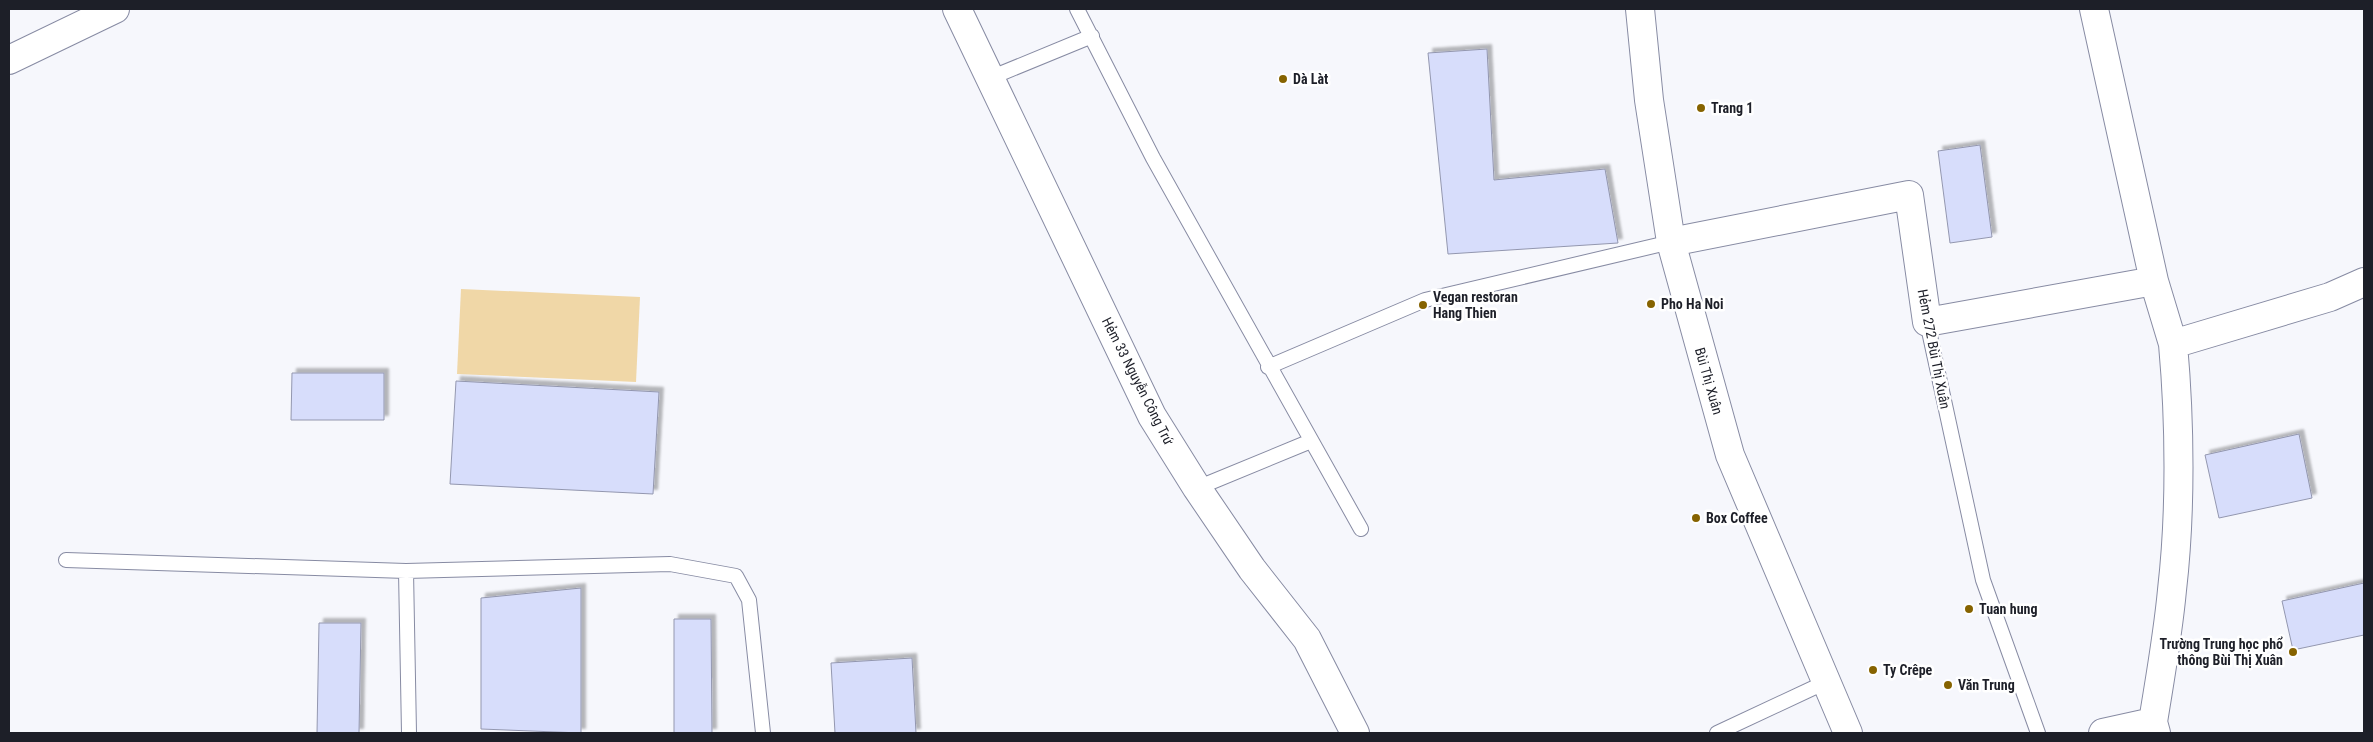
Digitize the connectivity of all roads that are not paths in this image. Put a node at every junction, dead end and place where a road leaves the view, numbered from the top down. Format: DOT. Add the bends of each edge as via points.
graph roads {
  1 [pos="114,9"];
  2 [pos="957,9"];
  3 [pos="1077,9"];
  4 [pos="1640,9"];
  5 [pos="2094,9"];
  6 [pos="1092,36"];
  7 [pos="9,60"];
  8 [pos="990,78"];
  9 [pos="1671,242"];
  10 [pos="2154,281"];
  11 [pos="2364,282"];
  12 [pos="1927,322"];
  13 [pos="2174,344"];
  14 [pos="1268,367"];
  15 [pos="1311,441"];
  16 [pos="1197,488"];
  17 [pos="1361,529"];
  18 [pos="66,560"];
  19 [pos="406,571"];
  20 [pos="1826,682"];
  21 [pos="2154,728"];
  22 [pos="410,733"];
  23 [pos="763,733"];
  24 [pos="1355,733"];
  25 [pos="1717,733"];
  26 [pos="1848,733"];
  27 [pos="2038,733"];
  28 [pos="2103,733"];
  1 -- 7 [label="street"];
  2 -- 8 [label="street, Hẻm 33 Nguyễn Công Trứ"];
  3 -- 6 [label="lane"];
  4 -- 9 [label="street, Bùi Thị Xuân"];
  5 -- 10 [label="street"];
  6 -- 8 [label="lane"];
  6 -- 14 [label="lane" via="1153,158"];
  8 -- 16 [label="street, Hẻm 33 Nguyễn Công Trứ" via="1152,416"];
  9 -- 12 [label="street, Hẻm 272 Bùi Thị Xuân" via="1910,195"];
  9 -- 14 [label="lane" via="1425,300"];
  9 -- 20 [label="street, Bùi Thị Xuân" via="1730,455"];
  10 -- 12 [label="street"];
  10 -- 13 [label="street"];
  11 -- 13 [label="street" via="2330,296"];
  12 -- 27 [label="lane, Hẻm 272 Bùi Thị Xuân" via="1983,580"];
  13 -- 21 [label="street" via="2178,405 2173,590"];
  14 -- 15 [label="lane"];
  15 -- 16 [label="lane"];
  15 -- 17 [label="lane"];
  16 -- 24 [label="street, Hẻm 33 Nguyễn Công Trứ" via="1252,570 1307,639"];
  18 -- 19 [label="lane"];
  19 -- 22 [label="lane"];
  19 -- 23 [label="lane" via="670,564 736,576 749,600"];
  20 -- 25 [label="lane"];
  20 -- 26 [label="street, Bùi Thị Xuân"];
  21 -- 28 [label="street"];
}
